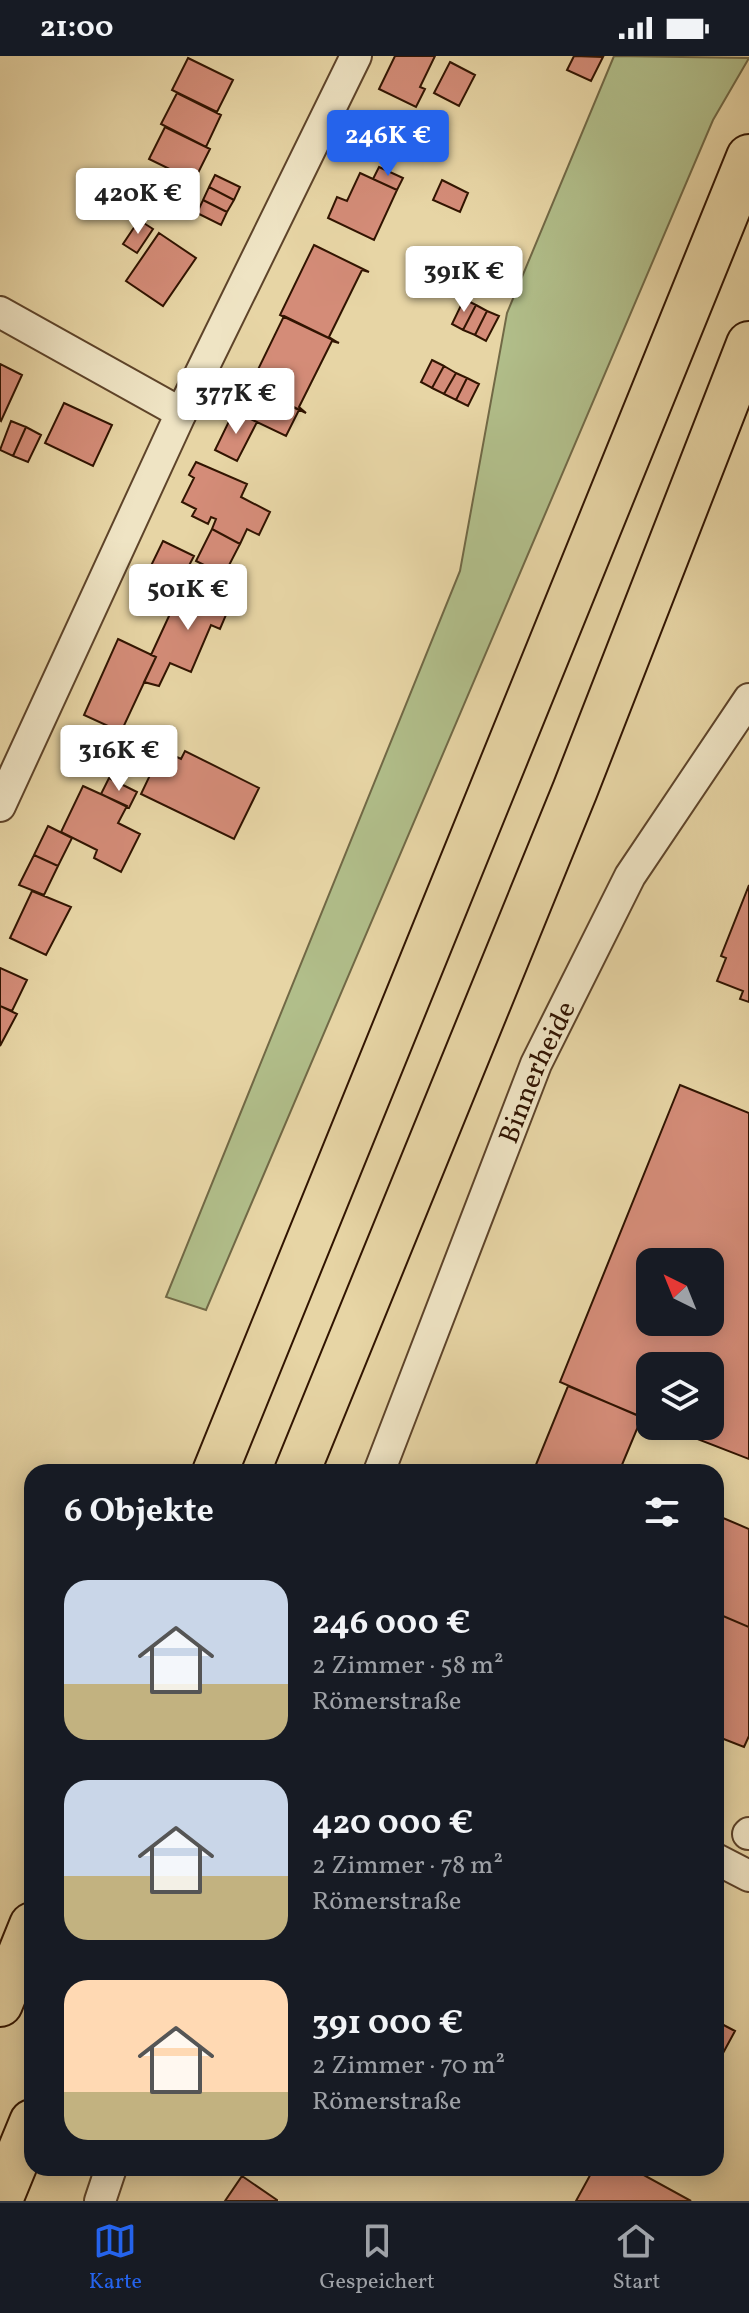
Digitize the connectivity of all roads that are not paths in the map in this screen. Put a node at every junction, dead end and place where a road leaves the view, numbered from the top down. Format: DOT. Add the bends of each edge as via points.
graph roads {
  1 [pos="356,56"];
  2 [pos="749,157"];
  3 [pos="0,312"];
  4 [pos="749,344"];
  5 [pos="181,413"];
  6 [pos="749,699"];
  7 [pos="0,806"];
  8 [pos="218,1464"];
  9 [pos="300,1464"];
  10 [pos="382,1464"];
  11 [pos="724,1863"];
  12 [pos="749,1876"];
  13 [pos="24,1945"];
  14 [pos="0,2004"];
  15 [pos="24,2142"];
  16 [pos="108,2176"];
  17 [pos="0,2200"];
  18 [pos="100,2201"];
  1 -- 5 [label="street"];
  2 -- 8 [label="highway"];
  3 -- 5 [label="street"];
  4 -- 9 [label="highway" via="570,804"];
  5 -- 7 [label="street"];
  6 -- 10 [label="street, Binnerheide" via="630,876 536,1064"];
  11 -- 12 [label="street"];
  13 -- 14 [label="highway"];
  15 -- 17 [label="highway"];
  16 -- 18 [label="street"];
}
